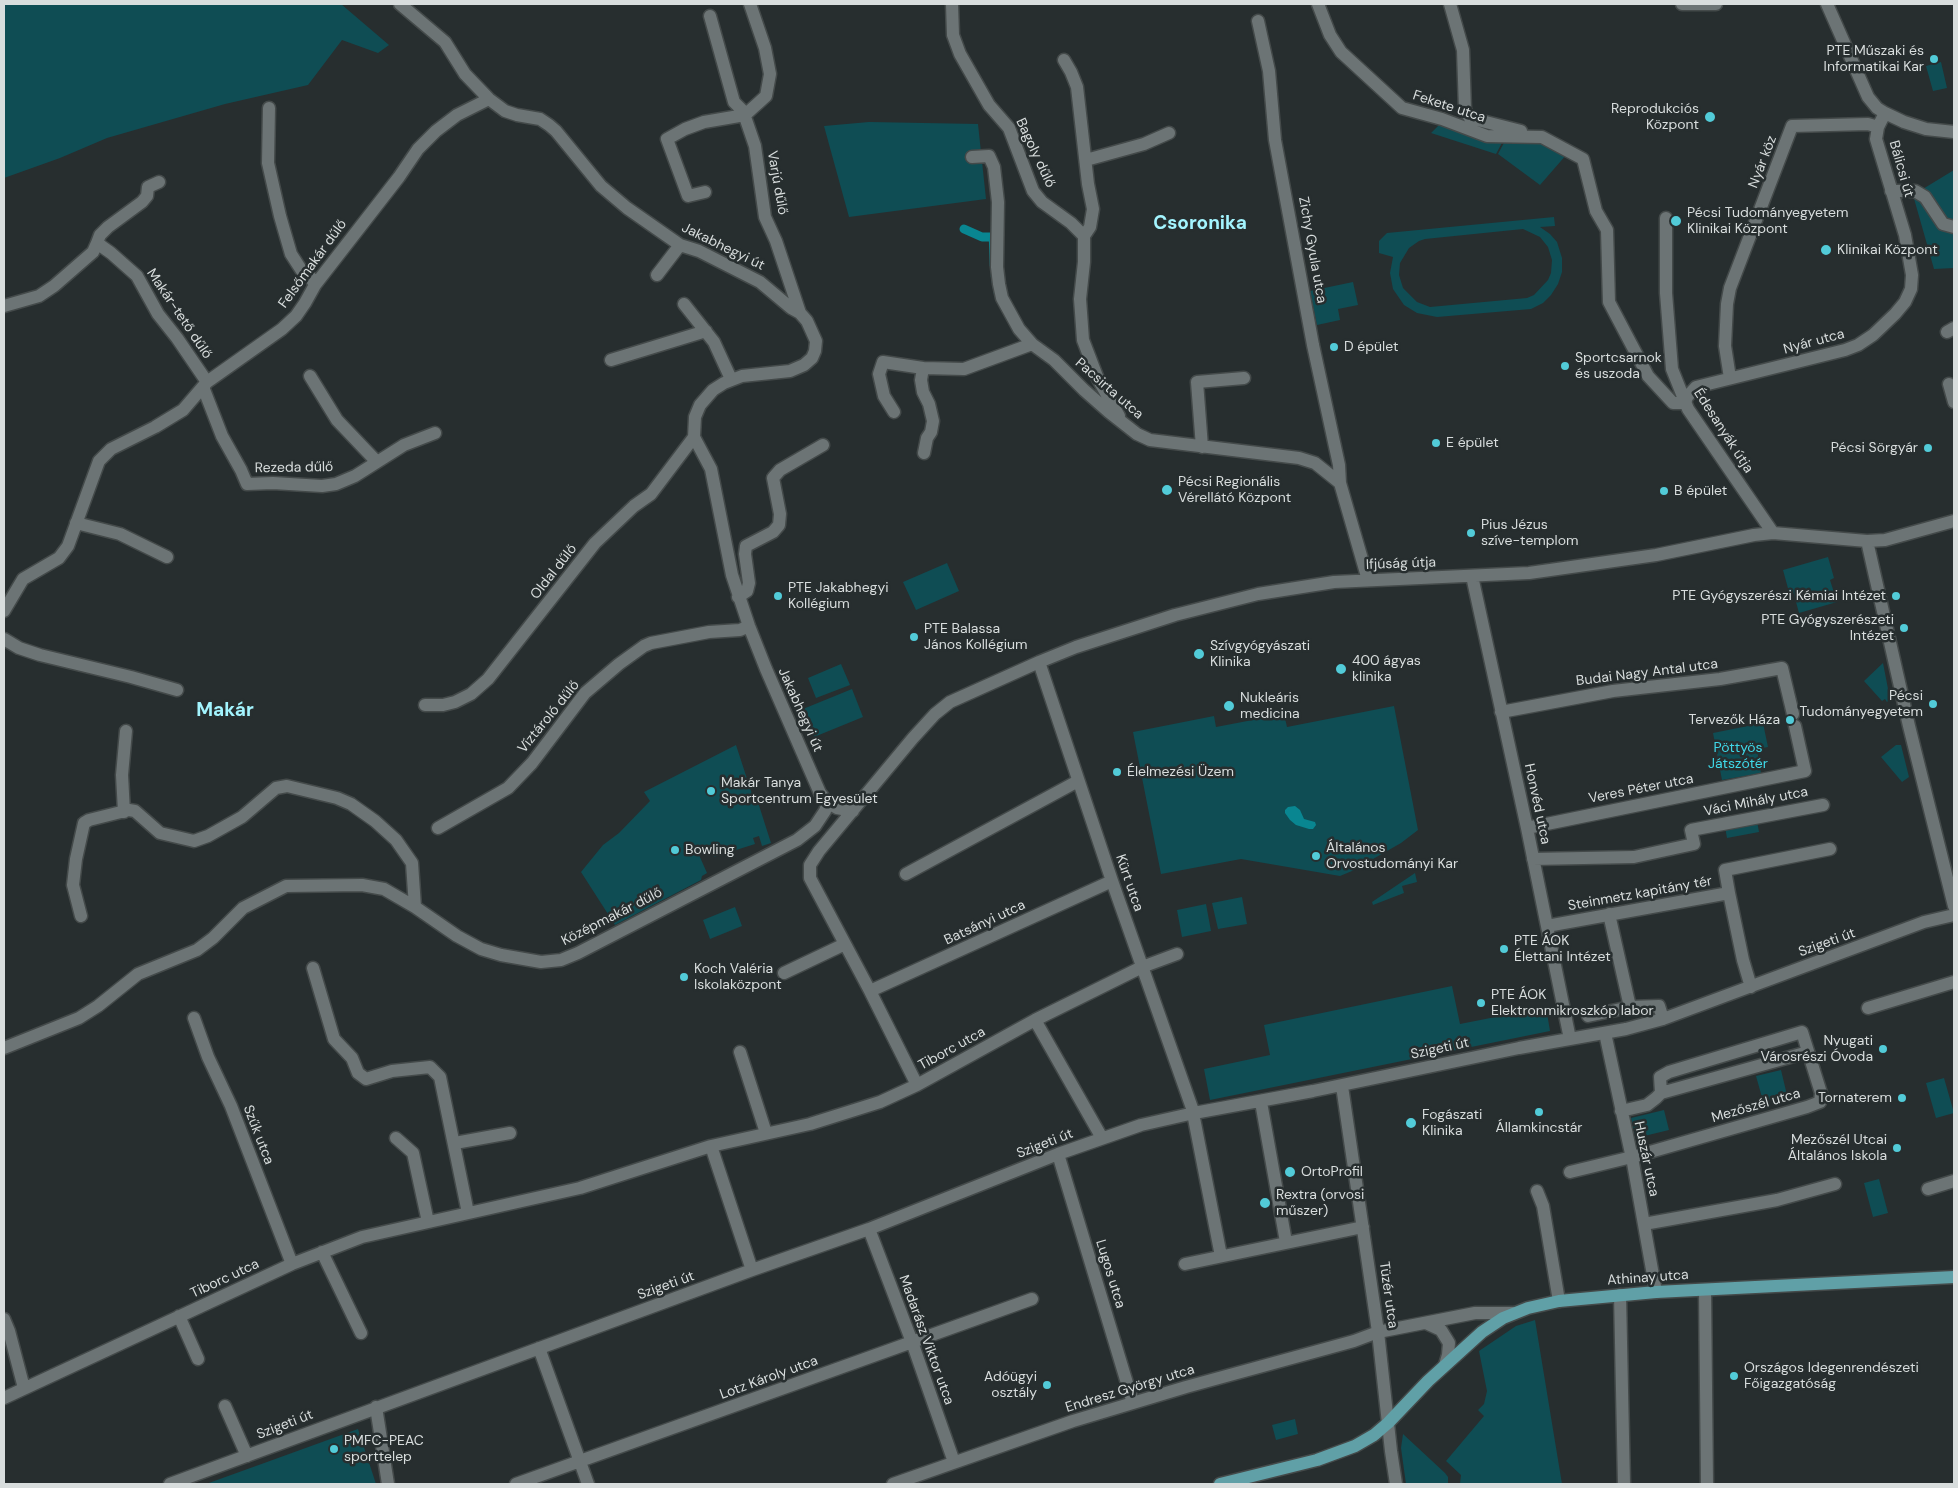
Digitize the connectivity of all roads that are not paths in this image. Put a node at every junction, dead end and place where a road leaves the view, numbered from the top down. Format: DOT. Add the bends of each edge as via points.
graph roads {
  1 [pos="400,4"];
  2 [pos="750,4"];
  3 [pos="952,4"];
  4 [pos="1318,4"];
  5 [pos="1327,4"];
  6 [pos="1450,4"];
  7 [pos="1682,4"];
  8 [pos="1702,4"];
  9 [pos="1716,4"];
  10 [pos="1827,4"];
  11 [pos="710,16"];
  12 [pos="1258,21"];
  13 [pos="1342,52"];
  14 [pos="1064,60"];
  15 [pos="489,99"];
  16 [pos="269,108"];
  17 [pos="1885,113"];
  18 [pos="744,115"];
  19 [pos="1878,127"];
  20 [pos="1954,132"];
  21 [pos="1169,133"];
  22 [pos="1542,137"];
  23 [pos="972,157"];
  24 [pos="1086,160"];
  25 [pos="159,182"];
  26 [pos="1891,191"];
  27 [pos="704,192"];
  28 [pos="1666,218"];
  29 [pos="1954,227"];
  30 [pos="1905,235"];
  31 [pos="1084,236"];
  32 [pos="97,244"];
  33 [pos="680,245"];
  34 [pos="657,275"];
  35 [pos="315,285"];
  36 [pos="684,304"];
  37 [pos="4,306"];
  38 [pos="800,313"];
  39 [pos="706,331"];
  40 [pos="1032,344"];
  41 [pos="611,360"];
  42 [pos="923,368"];
  43 [pos="310,376"];
  44 [pos="1244,378"];
  45 [pos="1730,378"];
  46 [pos="731,379"];
  47 [pos="205,384"];
  48 [pos="1949,384"];
  49 [pos="1954,402"];
  50 [pos="1685,403"];
  51 [pos="894,412"];
  52 [pos="1122,420"];
  53 [pos="435,433"];
  54 [pos="694,437"];
  55 [pos="823,445"];
  56 [pos="1202,447"];
  57 [pos="924,454"];
  58 [pos="377,462"];
  59 [pos="1339,465"];
  60 [pos="1328,472"];
  61 [pos="1340,483"];
  62 [pos="1954,521"];
  63 [pos="76,523"];
  64 [pos="1773,533"];
  65 [pos="1867,541"];
  66 [pos="167,557"];
  67 [pos="1472,576"];
  68 [pos="1368,580"];
  69 [pos="738,597"];
  70 [pos="4,611"];
  71 [pos="749,626"];
  72 [pos="4,639"];
  73 [pos="1039,662"];
  74 [pos="1785,683"];
  75 [pos="178,690"];
  76 [pos="425,705"];
  77 [pos="1501,712"];
  78 [pos="126,731"];
  79 [pos="1078,781"];
  80 [pos="828,803"];
  81 [pos="1823,805"];
  82 [pos="853,811"];
  83 [pos="124,812"];
  84 [pos="438,828"];
  85 [pos="1527,828"];
  86 [pos="1830,849"];
  87 [pos="1533,859"];
  88 [pos="906,874"];
  89 [pos="1112,881"];
  90 [pos="1729,893"];
  91 [pos="1954,906"];
  92 [pos="416,907"];
  93 [pos="1609,914"];
  94 [pos="1954,915"];
  95 [pos="81,916"];
  96 [pos="1547,926"];
  97 [pos="845,944"];
  98 [pos="1177,954"];
  99 [pos="1142,967"];
  100 [pos="313,968"];
  101 [pos="784,973"];
  102 [pos="1954,982"];
  103 [pos="1751,987"];
  104 [pos="870,991"];
  105 [pos="1630,1007"];
  106 [pos="1868,1008"];
  107 [pos="1588,1016"];
  108 [pos="194,1018"];
  109 [pos="1663,1019"];
  110 [pos="1035,1020"];
  111 [pos="1604,1033"];
  112 [pos="1570,1039"];
  113 [pos="4,1048"];
  114 [pos="740,1052"];
  115 [pos="1808,1052"];
  116 [pos="1359,1082"];
  117 [pos="917,1085"];
  118 [pos="1342,1086"];
  119 [pos="1660,1093"];
  120 [pos="1261,1102"];
  121 [pos="1346,1110"];
  122 [pos="1621,1111"];
  123 [pos="1194,1113"];
  124 [pos="510,1133"];
  125 [pos="766,1133"];
  126 [pos="396,1138"];
  127 [pos="1102,1138"];
  128 [pos="455,1143"];
  129 [pos="711,1146"];
  130 [pos="1058,1154"];
  131 [pos="1631,1157"];
  132 [pos="1570,1172"];
  133 [pos="1954,1181"];
  134 [pos="1835,1184"];
  135 [pos="1928,1189"];
  136 [pos="1537,1191"];
  137 [pos="468,1213"];
  138 [pos="428,1222"];
  139 [pos="1644,1224"];
  140 [pos="1364,1227"];
  141 [pos="869,1229"];
  142 [pos="1286,1242"];
  143 [pos="322,1252"];
  144 [pos="1221,1256"];
  145 [pos="292,1264"];
  146 [pos="1185,1264"];
  147 [pos="752,1270"];
  148 [pos="1954,1277"];
  149 [pos="1705,1290"];
  150 [pos="1656,1292"];
  151 [pos="1620,1295"];
  152 [pos="1032,1299"];
  153 [pos="1559,1301"];
  154 [pos="1513,1313"];
  155 [pos="179,1316"];
  156 [pos="4,1319"];
  157 [pos="1426,1323"];
  158 [pos="1378,1332"];
  159 [pos="361,1333"];
  160 [pos="912,1342"];
  161 [pos="539,1348"];
  162 [pos="198,1359"];
  163 [pos="1445,1365"];
  164 [pos="24,1388"];
  165 [pos="4,1398"];
  166 [pos="1133,1403"];
  167 [pos="225,1406"];
  168 [pos="376,1407"];
  169 [pos="1388,1423"];
  170 [pos="247,1456"];
  171 [pos="580,1462"];
  172 [pos="954,1462"];
  173 [pos="170,1484"];
  174 [pos="388,1484"];
  175 [pos="516,1484"];
  176 [pos="588,1484"];
  177 [pos="893,1484"];
  178 [pos="1220,1484"];
  179 [pos="1396,1484"];
  180 [pos="1624,1484"];
  181 [pos="1706,1484"];
  1 -- 15 [label="street, Jakabhegyi út" via="445,42 465,74"];
  2 -- 18 [label="street" via="770,74 766,96"];
  3 -- 31 [label="street, Bagoly dűlő" via="953,35 960,54 989,105 1009,128 1034,191 1042,202"];
  4 -- 13 [label="street, Fekete utca" via="1330,35"];
  5 -- 13 [label="street, Fekete utca"];
  6 -- 22 [label="street" via="1463,50 1465,110 1470,118"];
  7 -- 8 [label="street"];
  8 -- 9 [label="street"];
  10 -- 17 [label="street, Bálicsi út" via="1868,97"];
  11 -- 18 [label="street, Varjú dűlő" via="734,102"];
  12 -- 59 [label="street, Zichy Gyula utca" via="1269,70 1275,140 1313,346"];
  13 -- 22 [label="street, Fekete utca" via="1402,108 1487,136"];
  14 -- 24 [label="street" via="1076,87"];
  15 -- 33 [label="street, Jakabhegyi út" via="505,111 540,119 549,125 601,186"];
  15 -- 35 [label="street, Felsőmakár dűlő" via="457,115 418,149"];
  16 -- 35 [label="street" via="268,163 282,225 294,260"];
  17 -- 19 [label="street, Bálicsi út"];
  17 -- 20 [label="street, Bálicsi út" via="1926,129"];
  18 -- 27 [label="street" via="704,122 667,140 688,196"];
  18 -- 38 [label="street, Varjú dűlő" via="755,146 766,217"];
  19 -- 26 [label="street, Bálicsi út" via="1876,139"];
  19 -- 45 [label="street, Nyár köz" via="1868,124 1792,126 1730,288 1725,346"];
  21 -- 24 [label="street" via="1144,144"];
  22 -- 50 [label="street, Fekete utca" via="1583,159 1596,211 1608,230 1609,302 1648,376 1673,402"];
  23 -- 40 [label="street, Pacsirta utca" via="989,156 994,167 998,202 998,284 1019,329"];
  24 -- 31 [label="street" via="1093,209 1090,228"];
  25 -- 32 [label="street" via="148,187 142,202 108,228"];
  26 -- 29 [label="street" via="1915,191 1925,197 1943,224"];
  26 -- 30 [label="street, Bálicsi út"];
  28 -- 50 [label="street, Édesanyák útja" via="1666,293 1672,369"];
  30 -- 45 [label="street, Nyár utca" via="1912,275 1911,289 1901,308 1873,335 1845,350"];
  31 -- 52 [label="street" via="1080,299 1083,340 1098,379"];
  32 -- 37 [label="street" via="93,252 39,296"];
  32 -- 47 [label="street, Makár-tető dűlő" via="137,276"];
  33 -- 34 [label="street"];
  33 -- 38 [label="street, Jakabhegyi út" via="699,250 742,271"];
  35 -- 47 [label="street, Felsőmakár dűlő" via="296,316 282,329"];
  36 -- 39 [label="street"];
  38 -- 46 [label="street, Jakabhegyi út" via="816,341 812,358 790,371"];
  39 -- 41 [label="street"];
  39 -- 46 [label="street"];
  40 -- 42 [label="street" via="964,369"];
  40 -- 52 [label="street, Pacsirta utca"];
  42 -- 51 [label="street" via="883,362 880,374 884,396"];
  42 -- 57 [label="street" via="921,380 933,421"];
  43 -- 58 [label="street" via="337,420"];
  44 -- 56 [label="street" via="1197,382"];
  45 -- 50 [label="street, Nyár utca" via="1696,387"];
  46 -- 54 [label="street, Jakabhegyi út" via="713,390 700,404 695,417"];
  47 -- 58 [label="street, Rezeda dűlő" via="222,436 247,484 336,484"];
  47 -- 63 [label="street, Felsőmakár dűlő" via="183,410 111,449 99,461"];
  48 -- 49 [label="street"];
  50 -- 64 [label="street, Édesanyák útja"];
  52 -- 56 [label="street, Pacsirta utca" via="1137,434 1150,440"];
  53 -- 58 [label="street, Rezeda dűlő" via="404,445"];
  54 -- 69 [label="street, Jakabhegyi út" via="711,469"];
  54 -- 76 [label="street, Oldal dűlő" via="651,494 595,543 488,679 456,702"];
  55 -- 69 [label="street" via="780,470 773,478 779,525 773,532 746,546 744,554 749,583 747,591"];
  56 -- 60 [label="street, Pacsirta utca" via="1299,458 1316,463"];
  59 -- 60 [label="street"];
  59 -- 61 [label="street, Zichy Gyula utca"];
  60 -- 61 [label="street, Pacsirta utca"];
  61 -- 68 [label="street"];
  62 -- 65 [label="street, Ifjúság útja" via="1898,538"];
  63 -- 66 [label="street" via="120,534"];
  63 -- 70 [label="street, Felsőmakár dűlő" via="68,546 59,558 23,579"];
  64 -- 65 [label="street, Ifjúság útja"];
  64 -- 67 [label="street, Ifjúság útja" via="1656,555 1538,572"];
  65 -- 91 [label="street"];
  67 -- 68 [label="street, Ifjúság útja"];
  67 -- 77 [label="street, Honvéd utca"];
  68 -- 73 [label="street, Ifjúság útja" via="1258,594 1176,615"];
  69 -- 71 [label="street, Jakabhegyi út"];
  71 -- 80 [label="street, Jakabhegyi út" via="820,793"];
  71 -- 84 [label="street, Víztároló dűlő" via="644,646 585,693 508,788"];
  72 -- 75 [label="street" via="19,648"];
  73 -- 79 [label="street, Kürt utca"];
  73 -- 82 [label="street" via="942,708"];
  74 -- 77 [label="street, Budai Nagy Antal utca" via="1782,668 1614,691"];
  74 -- 85 [label="street, Veres Péter utca" via="1805,771"];
  77 -- 85 [label="street, Honvéd utca"];
  78 -- 83 [label="street" via="122,775"];
  79 -- 88 [label="street"];
  79 -- 89 [label="street, Kürt utca"];
  80 -- 82 [label="street"];
  80 -- 92 [label="street, Középmakár dűlő" via="815,826 798,840 561,960 541,962 501,956 481,949"];
  81 -- 87 [label="street, Váci Mihály utca" via="1691,830 1694,844 1634,856"];
  82 -- 97 [label="street" via="810,865 810,878"];
  83 -- 92 [label="street" via="135,811 160,833 194,841 242,817 281,786 337,798 375,821 408,855"];
  83 -- 95 [label="street" via="84,823 73,885"];
  85 -- 87 [label="street, Honvéd utca"];
  86 -- 90 [label="street, Steinmetz kapitány tér" via="1725,870"];
  87 -- 96 [label="street, Honvéd utca"];
  89 -- 99 [label="street, Kürt utca"];
  89 -- 104 [label="street, Batsányi utca"];
  90 -- 93 [label="street, Steinmetz kapitány tér"];
  90 -- 103 [label="street"];
  92 -- 113 [label="street, Középmakár dűlő" via="384,889 362,885 286,886 243,908 198,950 138,974 79,1018"];
  93 -- 96 [label="street, Steinmetz kapitány tér"];
  93 -- 105 [label="street"];
  94 -- 103 [label="street, Szigeti út" via="1924,922"];
  96 -- 112 [label="street, Honvéd utca"];
  97 -- 101 [label="street"];
  97 -- 104 [label="street"];
  98 -- 99 [label="street, Tiborc utca"];
  99 -- 110 [label="street, Tiborc utca"];
  99 -- 123 [label="street, Kürt utca"];
  100 -- 128 [label="street" via="334,1039 352,1058 358,1072 366,1079 392,1071 430,1067 440,1077"];
  102 -- 106 [label="street"];
  103 -- 109 [label="street, Szigeti út"];
  104 -- 117 [label="street"];
  105 -- 107 [label="street"];
  105 -- 109 [label="street" via="1659,1006"];
  108 -- 145 [label="street, Szűk utca"];
  109 -- 111 [label="street, Szigeti út"];
  110 -- 117 [label="street, Tiborc utca"];
  110 -- 127 [label="street"];
  111 -- 112 [label="street, Szigeti út"];
  111 -- 122 [label="street, Huszár utca"];
  112 -- 116 [label="street, Szigeti út"];
  114 -- 125 [label="street"];
  115 -- 119 [label="street"];
  115 -- 119 [label="street, Mezőszél utca" via="1802,1032 1669,1072 1660,1077"];
  115 -- 131 [label="street, Mezőszél utca" via="1822,1093 1818,1103"];
  116 -- 118 [label="street, Szigeti út"];
  116 -- 121 [label="street, Tüzér utca" via="1353,1088"];
  117 -- 125 [label="street, Tiborc utca" via="871,1105 810,1124"];
  118 -- 120 [label="street, Szigeti út"];
  118 -- 121 [label="street, Tüzér utca"];
  119 -- 122 [label="street" via="1647,1105"];
  120 -- 123 [label="street, Szigeti út"];
  120 -- 142 [label="street"];
  121 -- 140 [label="street, Tüzér utca"];
  122 -- 131 [label="street, Huszár utca"];
  123 -- 127 [label="street, Szigeti út"];
  123 -- 144 [label="street, Kürt utca"];
  124 -- 128 [label="street"];
  125 -- 129 [label="street, Tiborc utca"];
  126 -- 138 [label="street" via="413,1153"];
  127 -- 130 [label="street, Szigeti út"];
  128 -- 137 [label="street"];
  129 -- 137 [label="street, Tiborc utca" via="580,1188"];
  129 -- 147 [label="street"];
  130 -- 141 [label="street, Szigeti út"];
  130 -- 166 [label="street, Lugos utca"];
  131 -- 132 [label="street, Mezőszél utca"];
  131 -- 139 [label="street, Huszár utca"];
  133 -- 135 [label="street"];
  134 -- 139 [label="street" via="1777,1200"];
  136 -- 153 [label="street" via="1543,1206"];
  137 -- 138 [label="street, Tiborc utca"];
  138 -- 143 [label="street, Tiborc utca" via="362,1237"];
  139 -- 150 [label="street, Huszár utca"];
  140 -- 142 [label="street"];
  140 -- 158 [label="street, Tüzér utca"];
  141 -- 147 [label="street, Szigeti út"];
  141 -- 160 [label="street, Madarász Viktor utca"];
  142 -- 144 [label="street"];
  143 -- 145 [label="street, Tiborc utca"];
  143 -- 159 [label="street"];
  144 -- 146 [label="street"];
  145 -- 155 [label="street, Tiborc utca"];
  147 -- 161 [label="street, Szigeti út"];
  148 -- 149 [label="main road, Athinay utca"];
  149 -- 150 [label="main road, Athinay utca"];
  149 -- 181 [label="street"];
  150 -- 151 [label="main road, Athinay utca"];
  151 -- 153 [label="main road, Athinay utca"];
  151 -- 180 [label="street"];
  152 -- 160 [label="street, Lotz Károly utca"];
  153 -- 154 [label="main road, Athinay utca"];
  154 -- 157 [label="street, Endresz György utca" via="1475,1313"];
  154 -- 163 [label="main road, Athinay utca" via="1482,1332"];
  155 -- 162 [label="street"];
  155 -- 164 [label="street, Tiborc utca"];
  156 -- 164 [label="street"];
  157 -- 158 [label="street, Endresz György utca"];
  157 -- 163 [label="street" via="1441,1330 1449,1343"];
  158 -- 166 [label="street, Endresz György utca"];
  158 -- 169 [label="street, Tüzér utca"];
  160 -- 171 [label="street, Lotz Károly utca"];
  160 -- 172 [label="street, Madarász Viktor utca"];
  161 -- 168 [label="street, Szigeti út"];
  161 -- 171 [label="street"];
  163 -- 169 [label="main road, Athinay utca"];
  164 -- 165 [label="street, Tiborc utca"];
  166 -- 172 [label="street, Endresz György utca"];
  167 -- 170 [label="street"];
  168 -- 170 [label="street, Szigeti út"];
  168 -- 174 [label="street"];
  169 -- 178 [label="main road, Athinay utca" via="1374,1435 1336,1454"];
  169 -- 179 [label="street, Tüzér utca"];
  170 -- 173 [label="street, Szigeti út"];
  171 -- 175 [label="street, Lotz Károly utca"];
  171 -- 176 [label="street"];
  172 -- 177 [label="street, Endresz György utca"];
}
